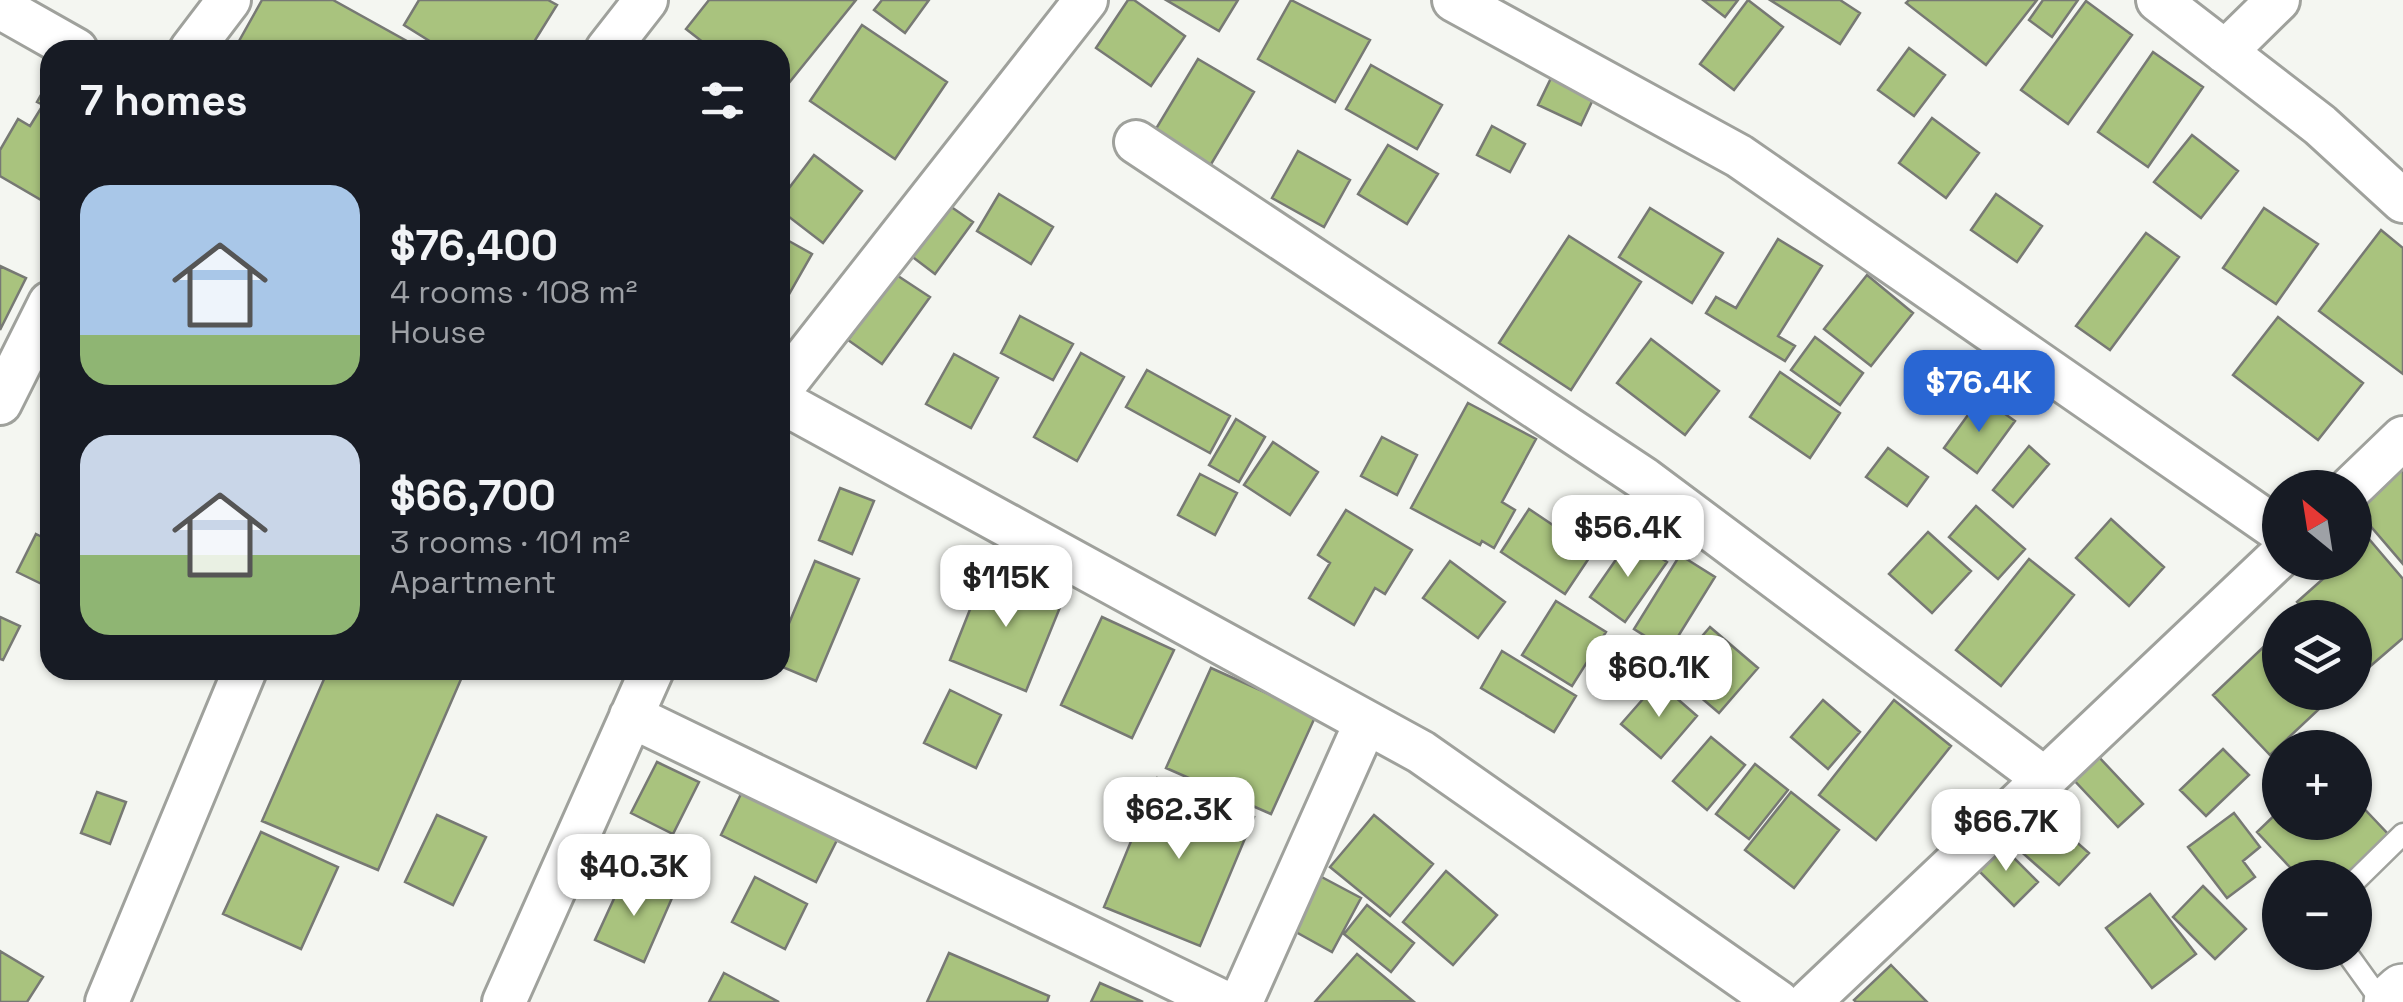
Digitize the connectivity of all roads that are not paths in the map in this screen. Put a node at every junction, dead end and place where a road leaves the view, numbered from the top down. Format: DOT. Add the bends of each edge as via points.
graph roads {
  1 [pos="229,0"];
  2 [pos="646,0"];
  3 [pos="1086,0"];
  4 [pos="1454,0"];
  5 [pos="2158,0"];
  6 [pos="2278,0"];
  7 [pos="0,7"];
  8 [pos="58,40"];
  9 [pos="198,40"];
  10 [pos="615,40"];
  11 [pos="2225,52"];
  12 [pos="1136,142"];
  13 [pos="2403,201"];
  14 [pos="40,322"];
  15 [pos="790,377"];
  16 [pos="2,393"];
  17 [pos="790,406"];
  18 [pos="2403,438"];
  19 [pos="2370,470"];
  20 [pos="2262,519"];
  21 [pos="2262,573"];
  22 [pos="241,680"];
  23 [pos="647,680"];
  24 [pos="631,716"];
  25 [pos="1366,722"];
  26 [pos="2045,779"];
  27 [pos="2403,834"];
  28 [pos="2372,864"];
  29 [pos="2359,970"];
  30 [pos="2403,992"];
  31 [pos="107,1002"];
  32 [pos="504,1002"];
  33 [pos="1223,1002"];
  34 [pos="1241,1002"];
  35 [pos="1778,1002"];
  36 [pos="1809,1002"];
  37 [pos="2382,1002"];
  38 [pos="2392,1002"];
  1 -- 9 [label="street"];
  2 -- 10 [label="street"];
  3 -- 15 [label="street"];
  4 -- 20 [label="street" via="1739,156"];
  5 -- 11 [label="street"];
  6 -- 11 [label="street"];
  7 -- 8 [label="street"];
  11 -- 13 [label="street" via="2320,125"];
  12 -- 26 [label="street" via="1644,479"];
  14 -- 16 [label="street"];
  17 -- 25 [label="street"];
  18 -- 19 [label="street"];
  21 -- 26 [label="street"];
  22 -- 31 [label="street"];
  23 -- 24 [label="street"];
  24 -- 32 [label="street"];
  24 -- 33 [label="street"];
  25 -- 34 [label="street"];
  25 -- 35 [label="street" via="1421,752"];
  26 -- 36 [label="street"];
  27 -- 28 [label="lane"];
  29 -- 37 [label="lane"];
  30 -- 38 [label="highway"];
}
